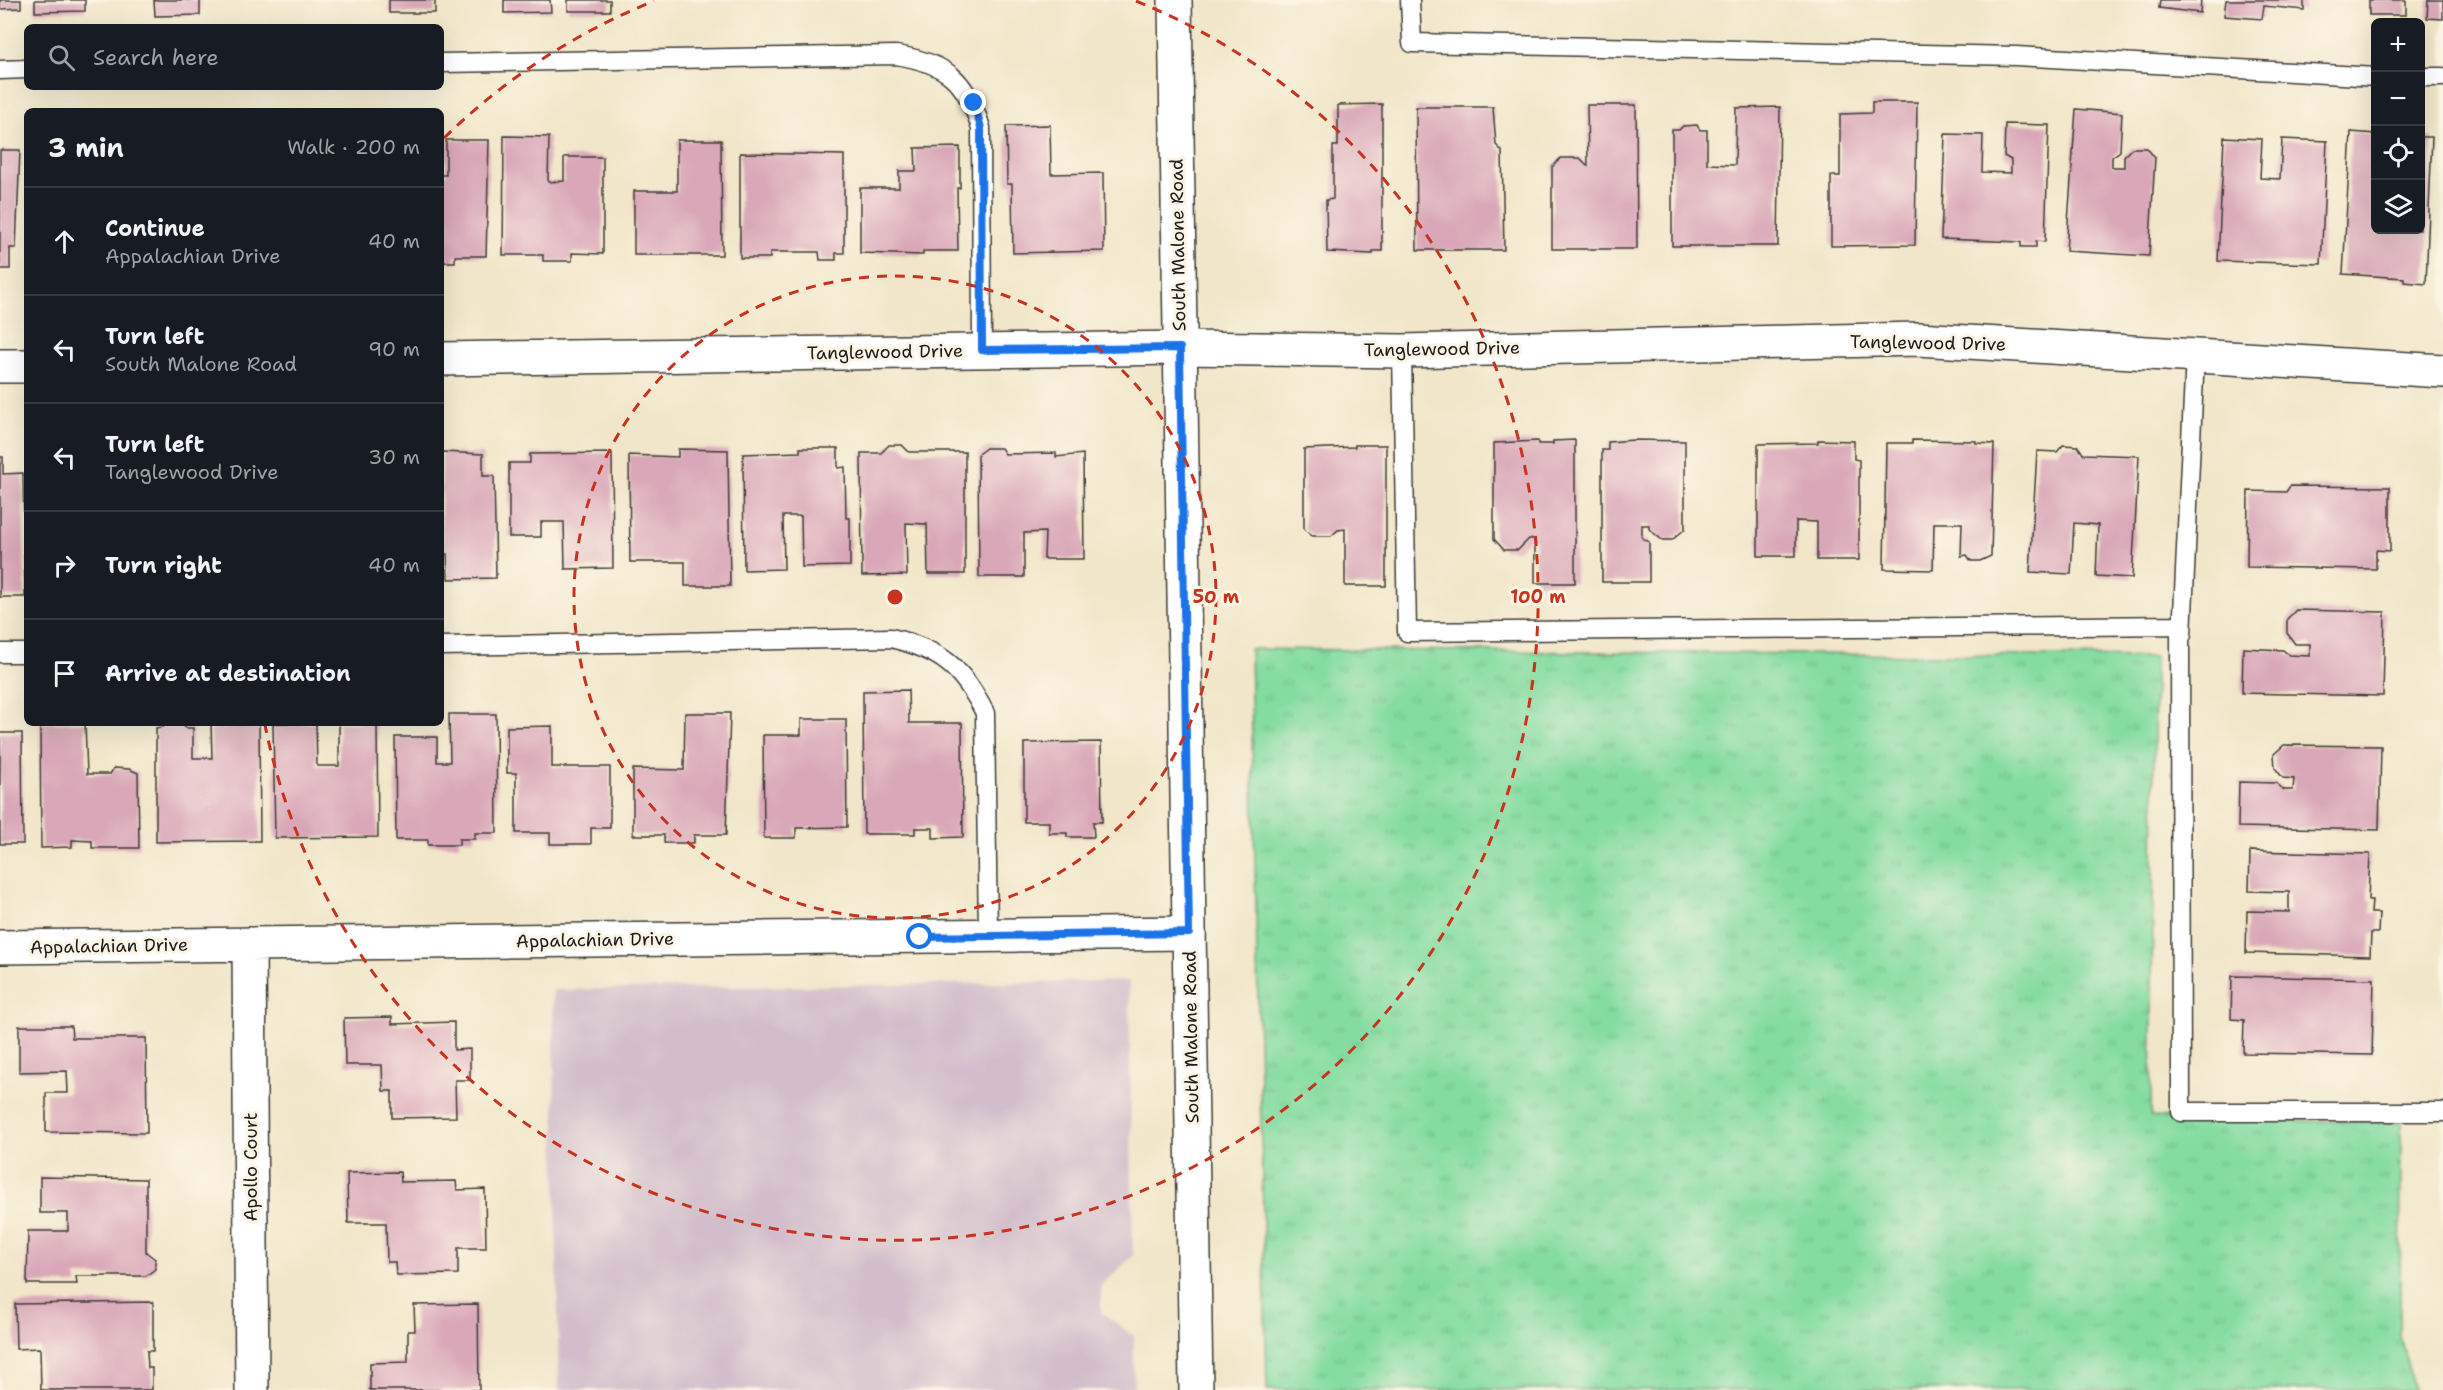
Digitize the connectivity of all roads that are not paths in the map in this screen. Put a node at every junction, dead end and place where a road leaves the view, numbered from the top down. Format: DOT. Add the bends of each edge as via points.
graph roads {
  1 [pos="1175,0"];
  2 [pos="1410,0"];
  3 [pos="444,63"];
  4 [pos="24,69"];
  5 [pos="0,70"];
  6 [pos="2371,77"];
  7 [pos="2425,77"];
  8 [pos="2443,77"];
  9 [pos="1180,348"];
  10 [pos="982,350"];
  11 [pos="1402,351"];
  12 [pos="2195,356"];
  13 [pos="444,359"];
  14 [pos="0,366"];
  15 [pos="24,366"];
  16 [pos="2443,371"];
  17 [pos="444,646"];
  18 [pos="24,652"];
  19 [pos="0,653"];
  20 [pos="2181,654"];
  21 [pos="1189,933"];
  22 [pos="988,936"];
  23 [pos="249,944"];
  24 [pos="0,947"];
  25 [pos="2443,1112"];
  26 [pos="252,1390"];
  27 [pos="1196,1390"];
  1 -- 9 [label="street, South Malone Road"];
  2 -- 6 [label="lane" via="1412,43 2016,56"];
  3 -- 10 [label="lane" via="896,55 926,60 957,78 974,103 981,128"];
  4 -- 5 [label="lane"];
  7 -- 8 [label="lane"];
  9 -- 10 [label="street, Tanglewood Drive"];
  9 -- 11 [label="street, Tanglewood Drive"];
  9 -- 21 [label="street, South Malone Road"];
  10 -- 13 [label="street, Tanglewood Drive"];
  11 -- 12 [label="street, Tanglewood Drive" via="1918,339"];
  11 -- 20 [label="lane" via="1407,632 2180,625"];
  12 -- 16 [label="street, Tanglewood Drive"];
  12 -- 20 [label="lane"];
  14 -- 15 [label="street"];
  17 -- 22 [label="lane" via="891,638 922,646 950,662 971,685 985,713"];
  18 -- 19 [label="lane"];
  20 -- 25 [label="lane" via="2181,1112"];
  21 -- 22 [label="street, Appalachian Drive"];
  21 -- 27 [label="street, South Malone Road"];
  22 -- 23 [label="street, Appalachian Drive"];
  23 -- 24 [label="street, Appalachian Drive"];
  23 -- 26 [label="street, Apollo Court"];
}
